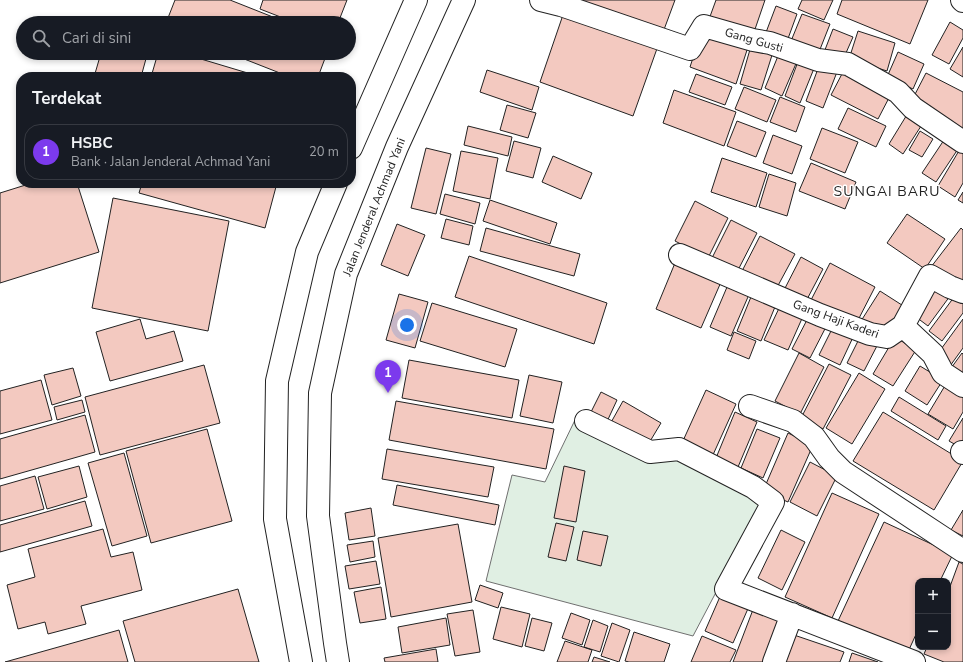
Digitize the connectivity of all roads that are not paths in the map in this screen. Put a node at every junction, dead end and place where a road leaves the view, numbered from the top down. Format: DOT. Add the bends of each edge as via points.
graph roads {
  1 [pos="416,0"];
  2 [pos="464,0"];
  3 [pos="540,0"];
  4 [pos="356,137"];
  5 [pos="963,142"];
  6 [pos="334,188"];
  7 [pos="680,255"];
  8 [pos="963,292"];
  9 [pos="903,326"];
  10 [pos="963,386"];
  11 [pos="750,406"];
  12 [pos="586,421"];
  13 [pos="963,551"];
  14 [pos="792,614"];
  15 [pos="301,662"];
  16 [pos="338,662"];
  17 [pos="774,662"];
  18 [pos="914,662"];
  1 -- 4 [label="main road"];
  2 -- 16 [label="main road, Jalan Jenderal Achmad Yani" via="397,147 346,274 320,393 318,516"];
  3 -- 5 [label="main road, Gang Gusti" via="690,49 704,26 770,43 818,60 848,64 898,92 913,108"];
  6 -- 15 [label="main road" via="307,252 277,381 275,519"];
  7 -- 9 [label="main road, Gang Haji Kaderi" via="870,334 887,337"];
  8 -- 9 [label="main road, Gang Haji Kaderi" via="930,276"];
  9 -- 10 [label="main road" via="933,354 943,373"];
  11 -- 13 [label="main road" via="793,422 814,437 843,472"];
  12 -- 14 [label="main road" via="650,452 680,449 753,487 773,502 726,589"];
  14 -- 17 [label="main road"];
  14 -- 18 [label="main road"];
}
